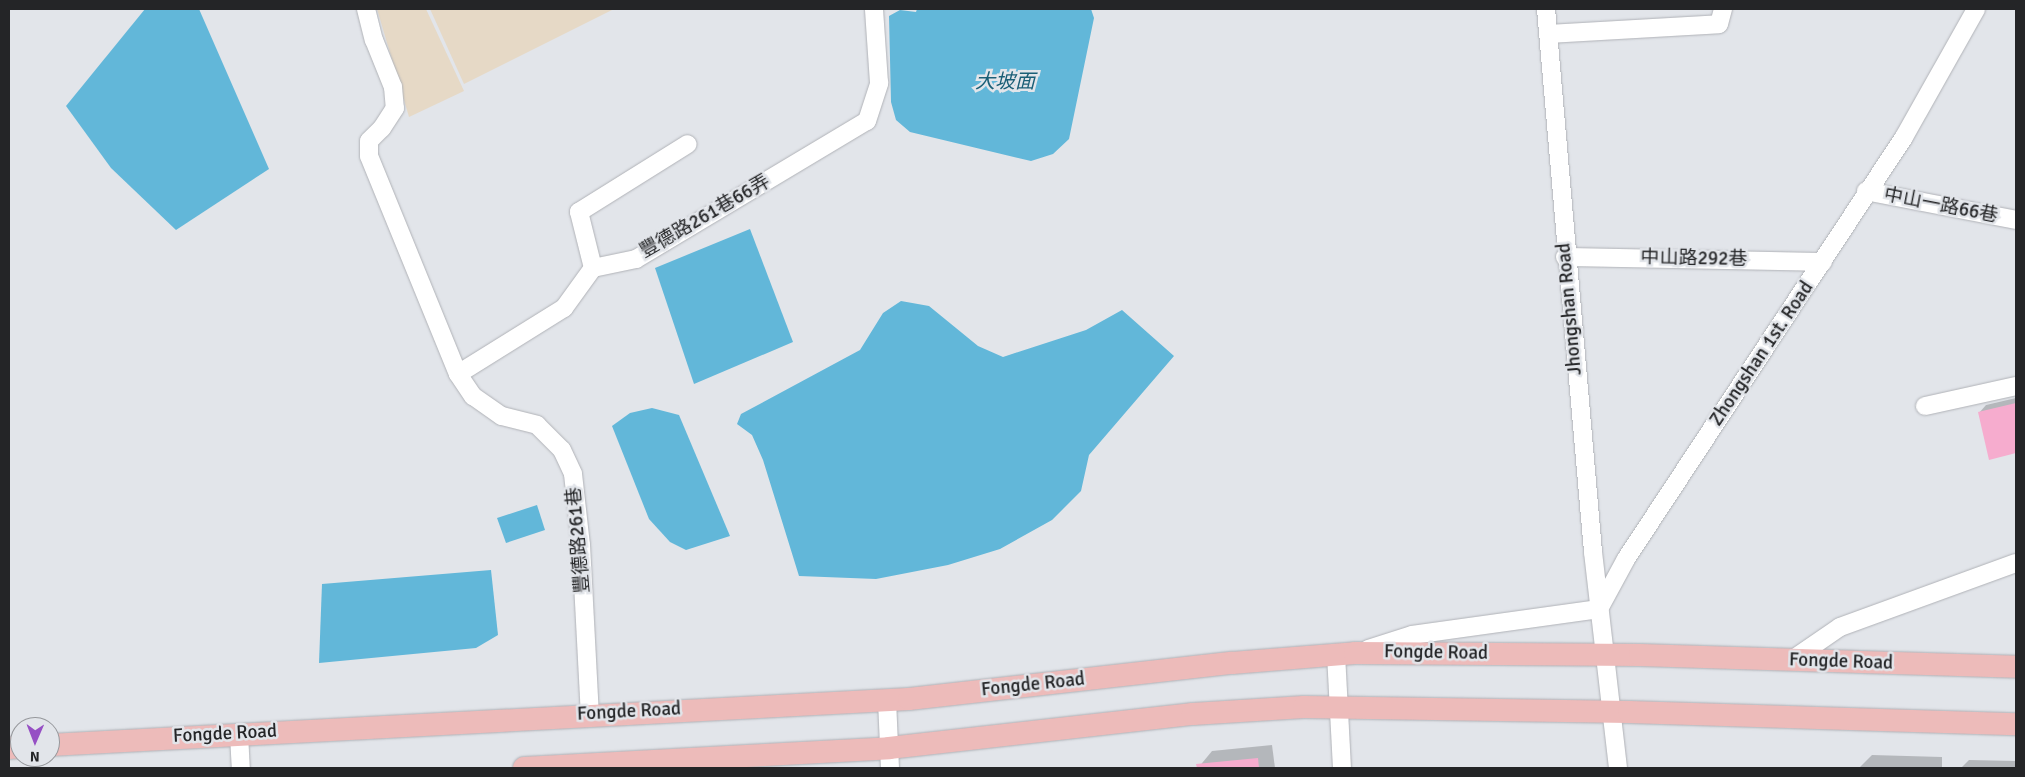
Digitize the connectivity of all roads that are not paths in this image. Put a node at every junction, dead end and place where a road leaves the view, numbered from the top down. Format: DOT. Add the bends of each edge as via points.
graph roads {
  1 [pos="366,9"];
  2 [pos="1546,9"];
  3 [pos="1723,9"];
  4 [pos="1976,9"];
  5 [pos="878,10"];
  6 [pos="1548,34"];
  7 [pos="688,144"];
  8 [pos="1866,191"];
  9 [pos="2016,220"];
  10 [pos="1565,257"];
  11 [pos="1823,262"];
  12 [pos="593,268"];
  13 [pos="458,374"];
  14 [pos="2016,386"];
  15 [pos="1925,406"];
  16 [pos="2016,564"];
  17 [pos="1598,609"];
  18 [pos="1346,653"];
  19 [pos="1603,655"];
  20 [pos="1792,660"];
  21 [pos="2016,667"];
  22 [pos="887,700"];
  23 [pos="1337,707"];
  24 [pos="1610,712"];
  25 [pos="590,714"];
  26 [pos="2016,724"];
  27 [pos="239,734"];
  28 [pos="60,744"];
  29 [pos="890,758"];
  30 [pos="241,768"];
  31 [pos="524,768"];
  32 [pos="1342,768"];
  33 [pos="1618,768"];
  1 -- 13 [label="street, 豐德路261巷" via="374,40 393,87 394,108 382,128 368,141 369,156"];
  2 -- 6 [label="street, Jhongshan Road"];
  3 -- 6 [label="street" via="1719,24"];
  4 -- 8 [label="street, Zhongshan 1st. Road" via="1904,137"];
  5 -- 12 [label="street, 豐德路261巷66弄" via="879,84 868,122 636,259"];
  6 -- 10 [label="street, Jhongshan Road"];
  7 -- 12 [label="street" via="579,212"];
  8 -- 9 [label="street, 中山一路66巷"];
  8 -- 11 [label="street, Zhongshan 1st. Road"];
  10 -- 11 [label="street, 中山路292巷"];
  10 -- 17 [label="street, Jhongshan Road"];
  11 -- 17 [label="street, Zhongshan 1st. Road" via="1626,559"];
  12 -- 13 [label="street" via="564,308"];
  13 -- 25 [label="street, 豐德路261巷" via="473,396 502,416 537,425 562,450 572,474 582,544"];
  14 -- 15 [label="street"];
  16 -- 20 [label="street" via="1840,627"];
  17 -- 18 [label="street" via="1412,635"];
  17 -- 19 [label="street"];
  18 -- 19 [label="main road, Fongde Road"];
  18 -- 22 [label="main road, Fongde Road"];
  18 -- 23 [label="street"];
  19 -- 20 [label="main road, Fongde Road"];
  19 -- 24 [label="street"];
  20 -- 21 [label="main road, Fongde Road"];
  22 -- 25 [label="main road, Fongde Road"];
  22 -- 29 [label="street"];
  23 -- 24 [label="main road"];
  23 -- 29 [label="main road" via="1192,714"];
  23 -- 32 [label="street"];
  24 -- 26 [label="main road"];
  24 -- 33 [label="street"];
  25 -- 27 [label="main road, Fongde Road"];
  27 -- 28 [label="main road, Fongde Road"];
  27 -- 30 [label="street"];
  29 -- 31 [label="main road"];
}
